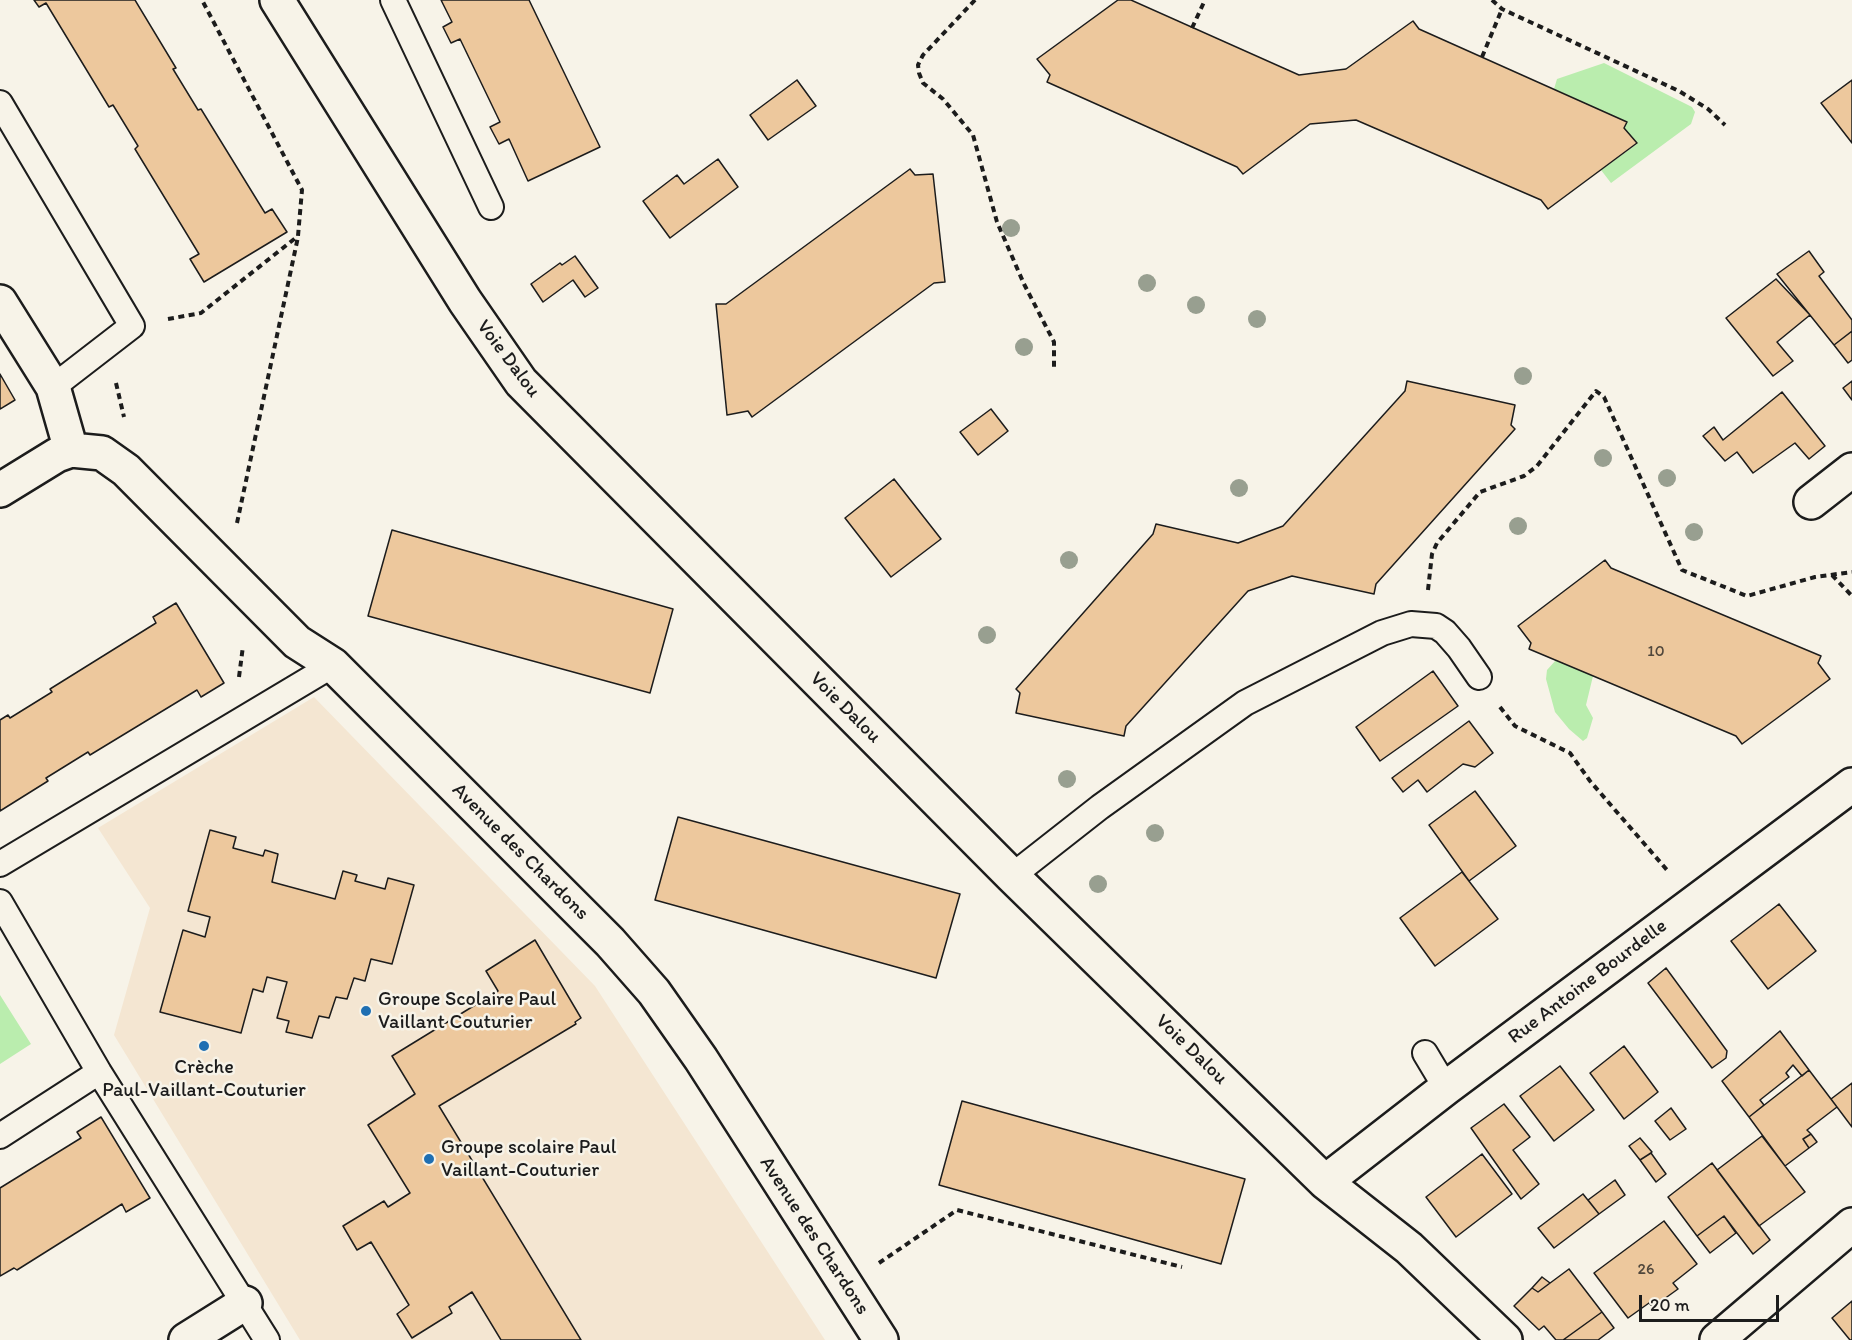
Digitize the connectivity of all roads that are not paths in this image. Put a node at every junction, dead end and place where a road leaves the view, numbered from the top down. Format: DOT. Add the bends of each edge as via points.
graph roads {
  1 [pos="277,0"];
  2 [pos="393,0"];
  3 [pos="0,103"];
  4 [pos="492,207"];
  5 [pos="0,302"];
  6 [pos="53,387"];
  7 [pos="71,450"];
  8 [pos="1852,470"];
  9 [pos="0,490"];
  10 [pos="1811,502"];
  11 [pos="333,665"];
  12 [pos="1479,677"];
  13 [pos="1852,784"];
  14 [pos="0,864"];
  15 [pos="1012,876"];
  16 [pos="0,902"];
  17 [pos="1425,1053"];
  18 [pos="99,1072"];
  19 [pos="1446,1088"];
  20 [pos="0,1136"];
  21 [pos="1325,1182"];
  22 [pos="1852,1225"];
  23 [pos="245,1303"];
  24 [pos="186,1340"];
  25 [pos="267,1340"];
  26 [pos="881,1340"];
  27 [pos="1505,1340"];
  28 [pos="1717,1340"];
  1 -- 15 [label="street, Voie Dalou" via="465,301 521,382"];
  2 -- 4 [label="lane"];
  3 -- 6 [label="lane" via="132,326"];
  5 -- 6 [label="street"];
  6 -- 7 [label="street"];
  7 -- 9 [label="street"];
  7 -- 11 [label="street, Avenue des Chardons" via="102,453 138,483 297,642"];
  8 -- 10 [label="street"];
  11 -- 14 [label="lane"];
  11 -- 26 [label="street, Avenue des Chardons" via="610,942 654,993"];
  12 -- 15 [label="lane" via="1446,632 1424,623 1382,633 1245,703"];
  13 -- 19 [label="street, Rue Antoine Bourdelle"];
  15 -- 21 [label="street, Voie Dalou"];
  16 -- 18 [label="lane"];
  17 -- 19 [label="lane"];
  18 -- 20 [label="lane"];
  18 -- 23 [label="lane"];
  19 -- 21 [label="street, Rue Antoine Bourdelle"];
  21 -- 27 [label="street, Voie Dalou" via="1409,1248"];
  22 -- 28 [label="street"];
  23 -- 24 [label="street"];
  23 -- 25 [label="lane"];
}
